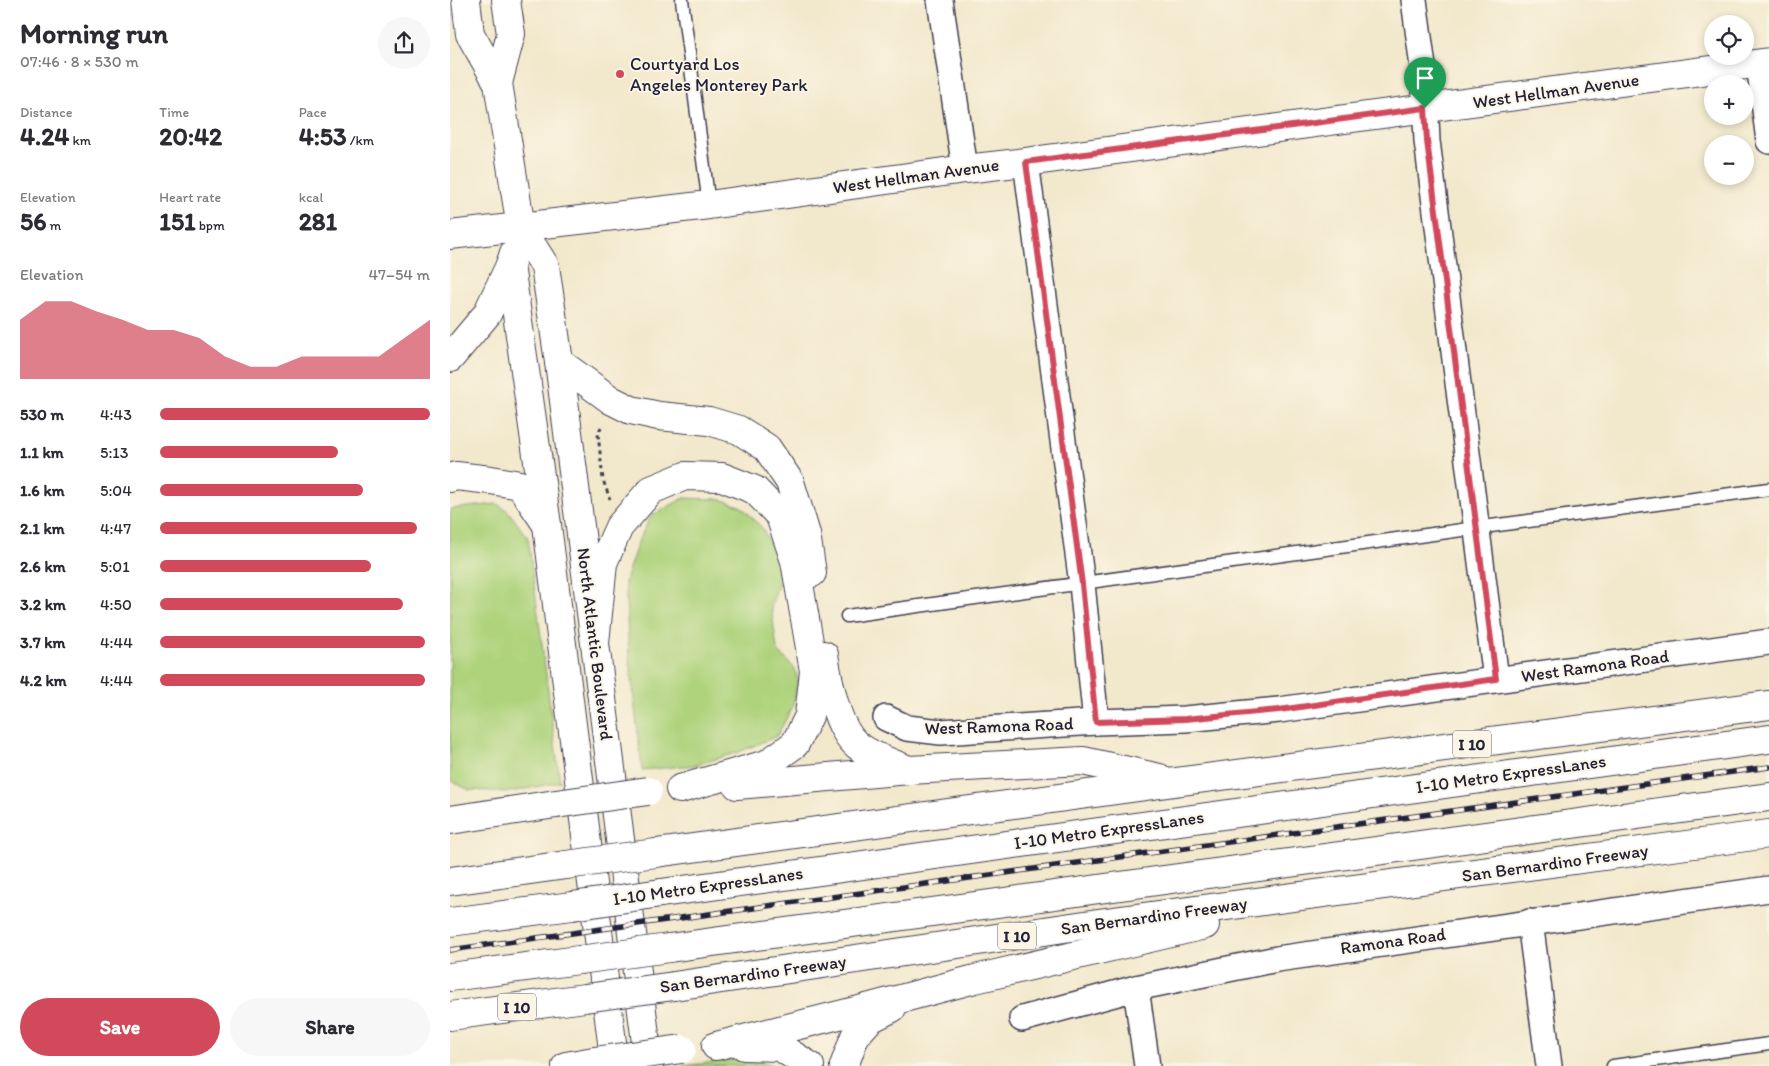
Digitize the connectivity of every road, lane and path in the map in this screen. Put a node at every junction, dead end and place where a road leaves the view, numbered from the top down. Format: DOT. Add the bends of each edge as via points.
graph roads {
  1 [pos="466,0"];
  2 [pos="506,0"];
  3 [pos="682,0"];
  4 [pos="940,0"];
  5 [pos="1414,0"];
  6 [pos="1764,63"];
  7 [pos="498,83"];
  8 [pos="1425,108"];
  9 [pos="1769,141"];
  10 [pos="1026,162"];
  11 [pos="965,169"];
  12 [pos="709,205"];
  13 [pos="521,228"];
  14 [pos="450,235"];
  15 [pos="510,265"];
  16 [pos="450,358"];
  17 [pos="559,362"];
  18 [pos="601,427"];
  19 [pos="450,478"];
  20 [pos="1769,489"];
  21 [pos="611,501"];
  22 [pos="547,525"];
  23 [pos="1476,528"];
  24 [pos="1082,584"];
  25 [pos="847,616"];
  26 [pos="1769,642"];
  27 [pos="595,643"];
  28 [pos="1496,679"];
  29 [pos="1769,705"];
  30 [pos="886,718"];
  31 [pos="1096,722"];
  32 [pos="1769,739"];
  33 [pos="910,770"];
  34 [pos="1175,782"];
  35 [pos="680,789"];
  36 [pos="1769,797"];
  37 [pos="452,817"];
  38 [pos="1769,834"];
  39 [pos="450,881"];
  40 [pos="1360,888"];
  41 [pos="1769,889"];
  42 [pos="450,922"];
  43 [pos="1530,922"];
  44 [pos="450,977"];
  45 [pos="1136,988"];
  46 [pos="921,994"];
  47 [pos="450,1016"];
  48 [pos="1022,1019"];
  49 [pos="1769,1044"];
  50 [pos="716,1046"];
  51 [pos="604,1063"];
  52 [pos="565,1066"];
  53 [pos="649,1066"];
  54 [pos="810,1066"];
  55 [pos="844,1066"];
  56 [pos="1147,1066"];
  57 [pos="1549,1066"];
  58 [pos="1612,1066"];
  1 -- 7 [label="main road, North Atlantic Boulevard" via="470,34"];
  2 -- 7 [label="main road, North Atlantic Boulevard" via="511,34"];
  3 -- 12 [label="lane"];
  4 -- 11 [label="street"];
  5 -- 8 [label="street"];
  6 -- 8 [label="main road, West Hellman Avenue"];
  6 -- 9 [label="street"];
  7 -- 13 [label="main road, North Atlantic Boulevard"];
  8 -- 10 [label="main road, West Hellman Avenue"];
  8 -- 23 [label="street"];
  10 -- 11 [label="main road, West Hellman Avenue"];
  10 -- 24 [label="street"];
  11 -- 12 [label="main road, West Hellman Avenue"];
  12 -- 13 [label="main road, West Hellman Avenue"];
  13 -- 14 [label="main road, West Hellman Avenue"];
  13 -- 15 [label="main road, North Atlantic Boulevard"];
  13 -- 17 [label="main road, North Atlantic Boulevard" via="545,266"];
  15 -- 16 [label="main road" via="487,314"];
  15 -- 22 [label="main road, North Atlantic Boulevard"];
  17 -- 27 [label="main road, North Atlantic Boulevard"];
  17 -- 33 [label="main road" via="611,400 632,410 710,421 739,430 767,448 790,482 806,534 827,676 839,718 856,744"];
  18 -- 21 [label="path" via="598,434 603,480"];
  19 -- 22 [label="main road" via="456,476 520,485"];
  20 -- 23 [label="lane"];
  22 -- 51 [label="main road, North Atlantic Boulevard"];
  23 -- 24 [label="lane"];
  23 -- 28 [label="street"];
  24 -- 25 [label="lane"];
  24 -- 31 [label="street"];
  26 -- 28 [label="street, West Ramona Road"];
  27 -- 35 [label="main road" via="603,563 619,527 651,490 685,476 722,477 755,490 780,516 795,561 814,670 810,716 795,744 766,764"];
  27 -- 53 [label="main road, North Atlantic Boulevard"];
  28 -- 31 [label="street, West Ramona Road" via="1279,710 1185,719"];
  29 -- 34 [label="main road, I 10"];
  30 -- 31 [label="street, West Ramona Road" via="907,728 941,732"];
  32 -- 42 [label="main road, I-10 Metro ExpressLanes, bridge"];
  33 -- 34 [label="main road" via="1083,761"];
  33 -- 35 [label="main road"];
  34 -- 39 [label="main road, I 10, bridge"];
  35 -- 37 [label="main road, bridge"];
  36 -- 44 [label="main road, bridge"];
  38 -- 40 [label="main road, San Bernardino Freeway / I 10"];
  40 -- 46 [label="main road"];
  40 -- 47 [label="main road, San Bernardino Freeway / I 10, bridge"];
  41 -- 43 [label="street, Ramona Road"];
  43 -- 45 [label="street, Ramona Road" via="1277,959"];
  43 -- 57 [label="street"];
  45 -- 48 [label="street, Ramona Road"];
  45 -- 56 [label="street"];
  46 -- 50 [label="main road"];
  46 -- 55 [label="main road" via="870,1019 855,1036"];
  49 -- 58 [label="lane"];
  50 -- 51 [label="main road, bridge"];
  50 -- 54 [label="main road" via="780,1047"];
  51 -- 52 [label="main road"];
}
